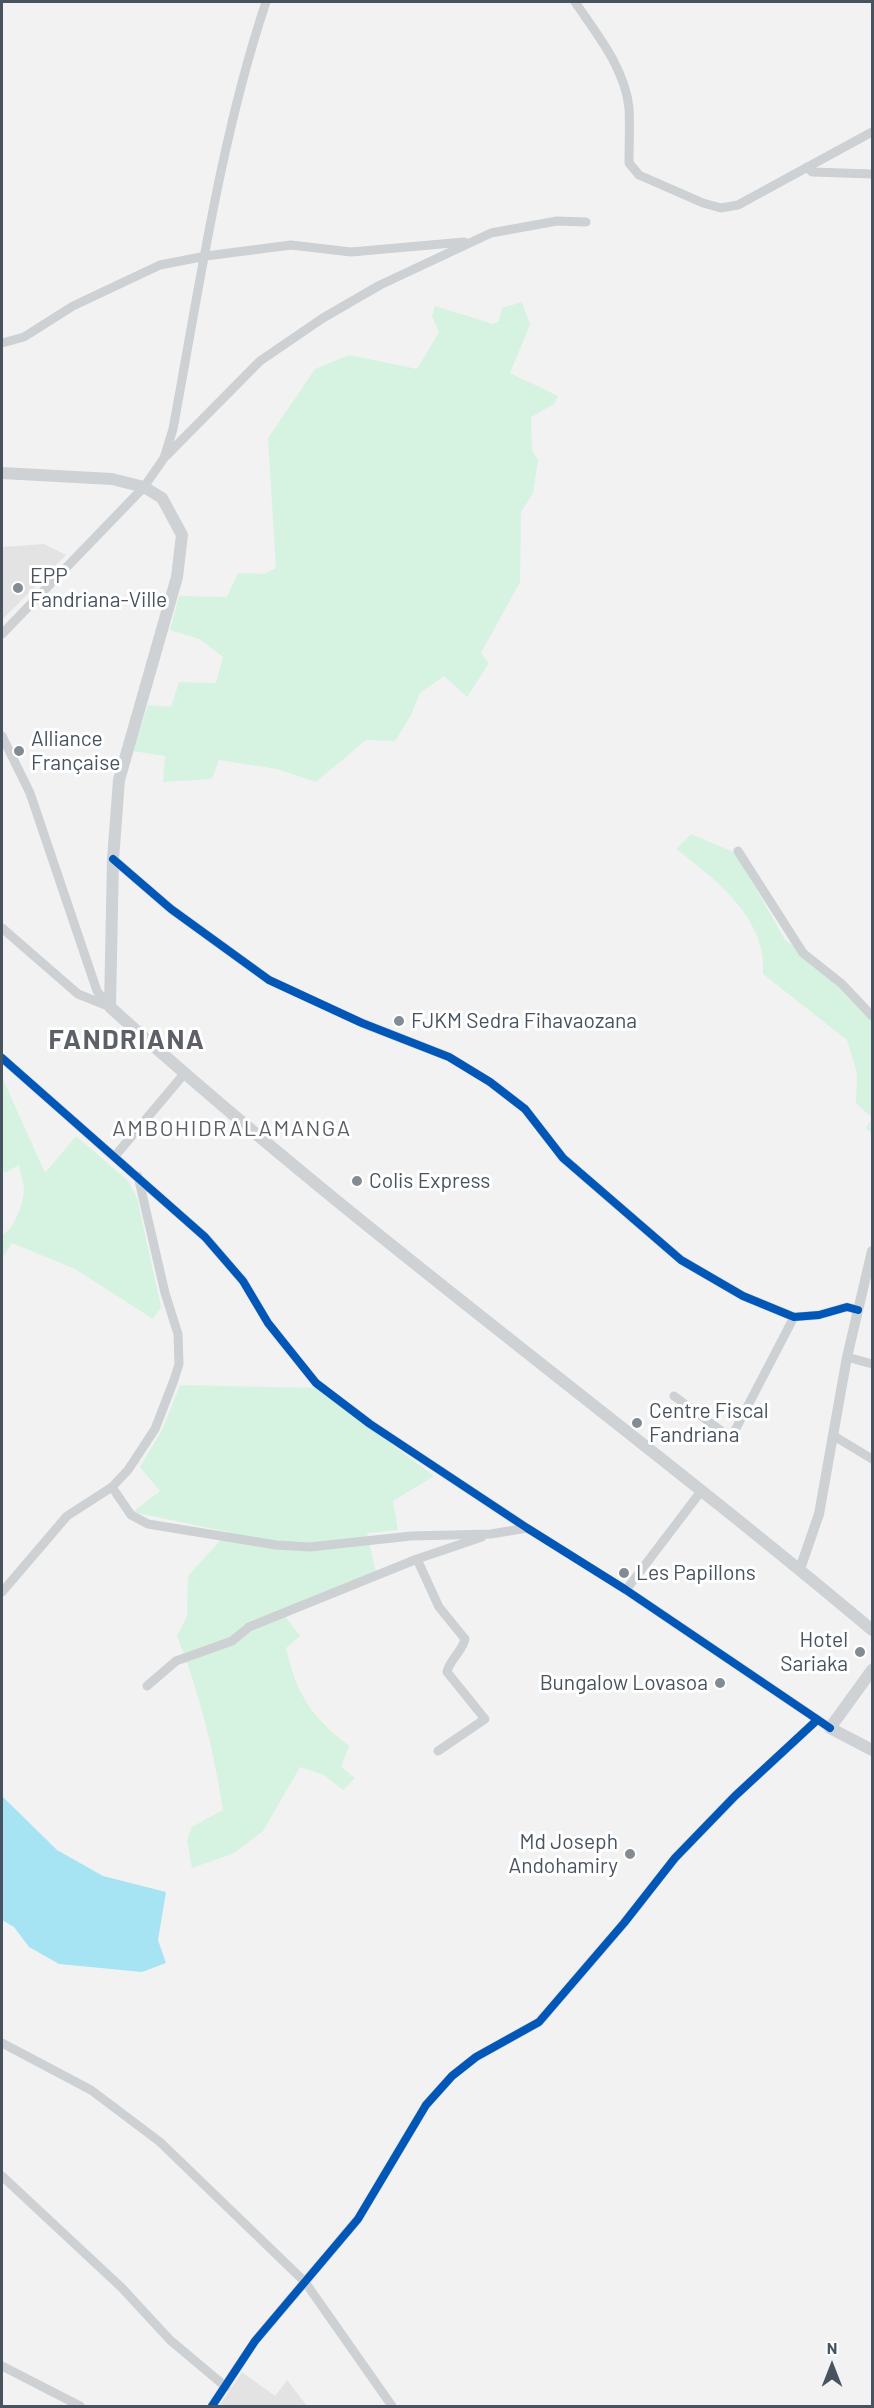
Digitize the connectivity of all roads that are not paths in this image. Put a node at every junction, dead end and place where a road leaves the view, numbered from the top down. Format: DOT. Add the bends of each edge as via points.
graph roads {
  1 [pos="266,2"];
  2 [pos="574,2"];
  3 [pos="873,132"];
  4 [pos="807,167"];
  5 [pos="873,174"];
  6 [pos="586,222"];
  7 [pos="473,241"];
  8 [pos="206,256"];
  9 [pos="2,343"];
  10 [pos="164,458"];
  11 [pos="2,473"];
  12 [pos="144,487"];
  13 [pos="2,634"];
  14 [pos="2,736"];
  15 [pos="738,851"];
  16 [pos="113,859"];
  17 [pos="2,928"];
  18 [pos="110,1007"];
  19 [pos="873,1016"];
  20 [pos="2,1058"];
  21 [pos="184,1074"];
  22 [pos="115,1156"];
  23 [pos="138,1176"];
  24 [pos="873,1251"];
  25 [pos="858,1310"];
  26 [pos="794,1317"];
  27 [pos="847,1357"];
  28 [pos="873,1364"];
  29 [pos="674,1396"];
  30 [pos="834,1436"];
  31 [pos="873,1459"];
  32 [pos="112,1488"];
  33 [pos="702,1490"];
  34 [pos="527,1528"];
  35 [pos="491,1534"];
  36 [pos="417,1559"];
  37 [pos="800,1569"];
  38 [pos="626,1590"];
  39 [pos="2,1592"];
  40 [pos="873,1630"];
  41 [pos="873,1670"];
  42 [pos="147,1686"];
  43 [pos="816,1721"];
  44 [pos="830,1728"];
  45 [pos="873,1750"];
  46 [pos="438,1751"];
  47 [pos="2,2043"];
  48 [pos="2,2176"];
  49 [pos="305,2282"];
  50 [pos="2,2366"];
  51 [pos="226,2387"];
  52 [pos="80,2406"];
  53 [pos="212,2406"];
  54 [pos="392,2406"];
  1 -- 8 [label="street" via="221,175"];
  2 -- 4 [label="street" via="622,78 629,106 629,163 639,175 721,208 738,205"];
  3 -- 4 [label="street"];
  4 -- 5 [label="street" via="812,172"];
  6 -- 7 [label="street" via="557,221 491,233"];
  7 -- 8 [label="street" via="351,252 291,245"];
  7 -- 10 [label="street" via="380,285 269,355"];
  8 -- 9 [label="street" via="160,265 74,306 24,337"];
  8 -- 10 [label="street"];
  10 -- 12 [label="street"];
  11 -- 12 [label="main road" via="112,479"];
  12 -- 13 [label="street"];
  12 -- 16 [label="main road" via="162,498 182,536 177,577 119,780"];
  14 -- 18 [label="street" via="30,793 97,991"];
  15 -- 19 [label="street" via="803,953 842,984"];
  16 -- 18 [label="main road"];
  16 -- 26 [label="street" via="171,909 269,980 449,1057 490,1082 525,1109 563,1158 681,1260 743,1296"];
  17 -- 18 [label="street" via="78,994"];
  18 -- 21 [label="main road"];
  20 -- 22 [label="street"];
  21 -- 22 [label="street"];
  21 -- 33 [label="main road" via="498,1331"];
  22 -- 23 [label="street"];
  23 -- 32 [label="street" via="178,1334 179,1364 155,1429"];
  23 -- 34 [label="street" via="205,1237 243,1281 268,1323 316,1383 370,1424"];
  24 -- 25 [label="street"];
  25 -- 26 [label="street" via="847,1307"];
  25 -- 27 [label="street"];
  26 -- 29 [label="street" via="731,1438"];
  27 -- 28 [label="street"];
  27 -- 30 [label="street"];
  30 -- 31 [label="street"];
  30 -- 37 [label="street" via="819,1514"];
  32 -- 35 [label="street" via="131,1515 148,1524 276,1545 310,1547 411,1536"];
  32 -- 39 [label="street" via="67,1516"];
  33 -- 37 [label="main road"];
  33 -- 38 [label="street"];
  34 -- 35 [label="street"];
  34 -- 38 [label="street"];
  35 -- 36 [label="street"];
  36 -- 42 [label="street" via="249,1627 232,1641 176,1661"];
  36 -- 46 [label="street" via="439,1607 465,1639 447,1672 485,1719"];
  37 -- 40 [label="main road"];
  38 -- 43 [label="street"];
  41 -- 44 [label="main road"];
  43 -- 44 [label="street"];
  43 -- 49 [label="street" via="675,1858 539,2022 476,2057 446,2083 421,2114 358,2219"];
  44 -- 45 [label="main road"];
  47 -- 49 [label="street" via="91,2090 160,2142"];
  48 -- 51 [label="street" via="122,2288 170,2340"];
  49 -- 51 [label="street" via="255,2341"];
  49 -- 54 [label="street"];
  50 -- 52 [label="street"];
  51 -- 53 [label="street"];
}
